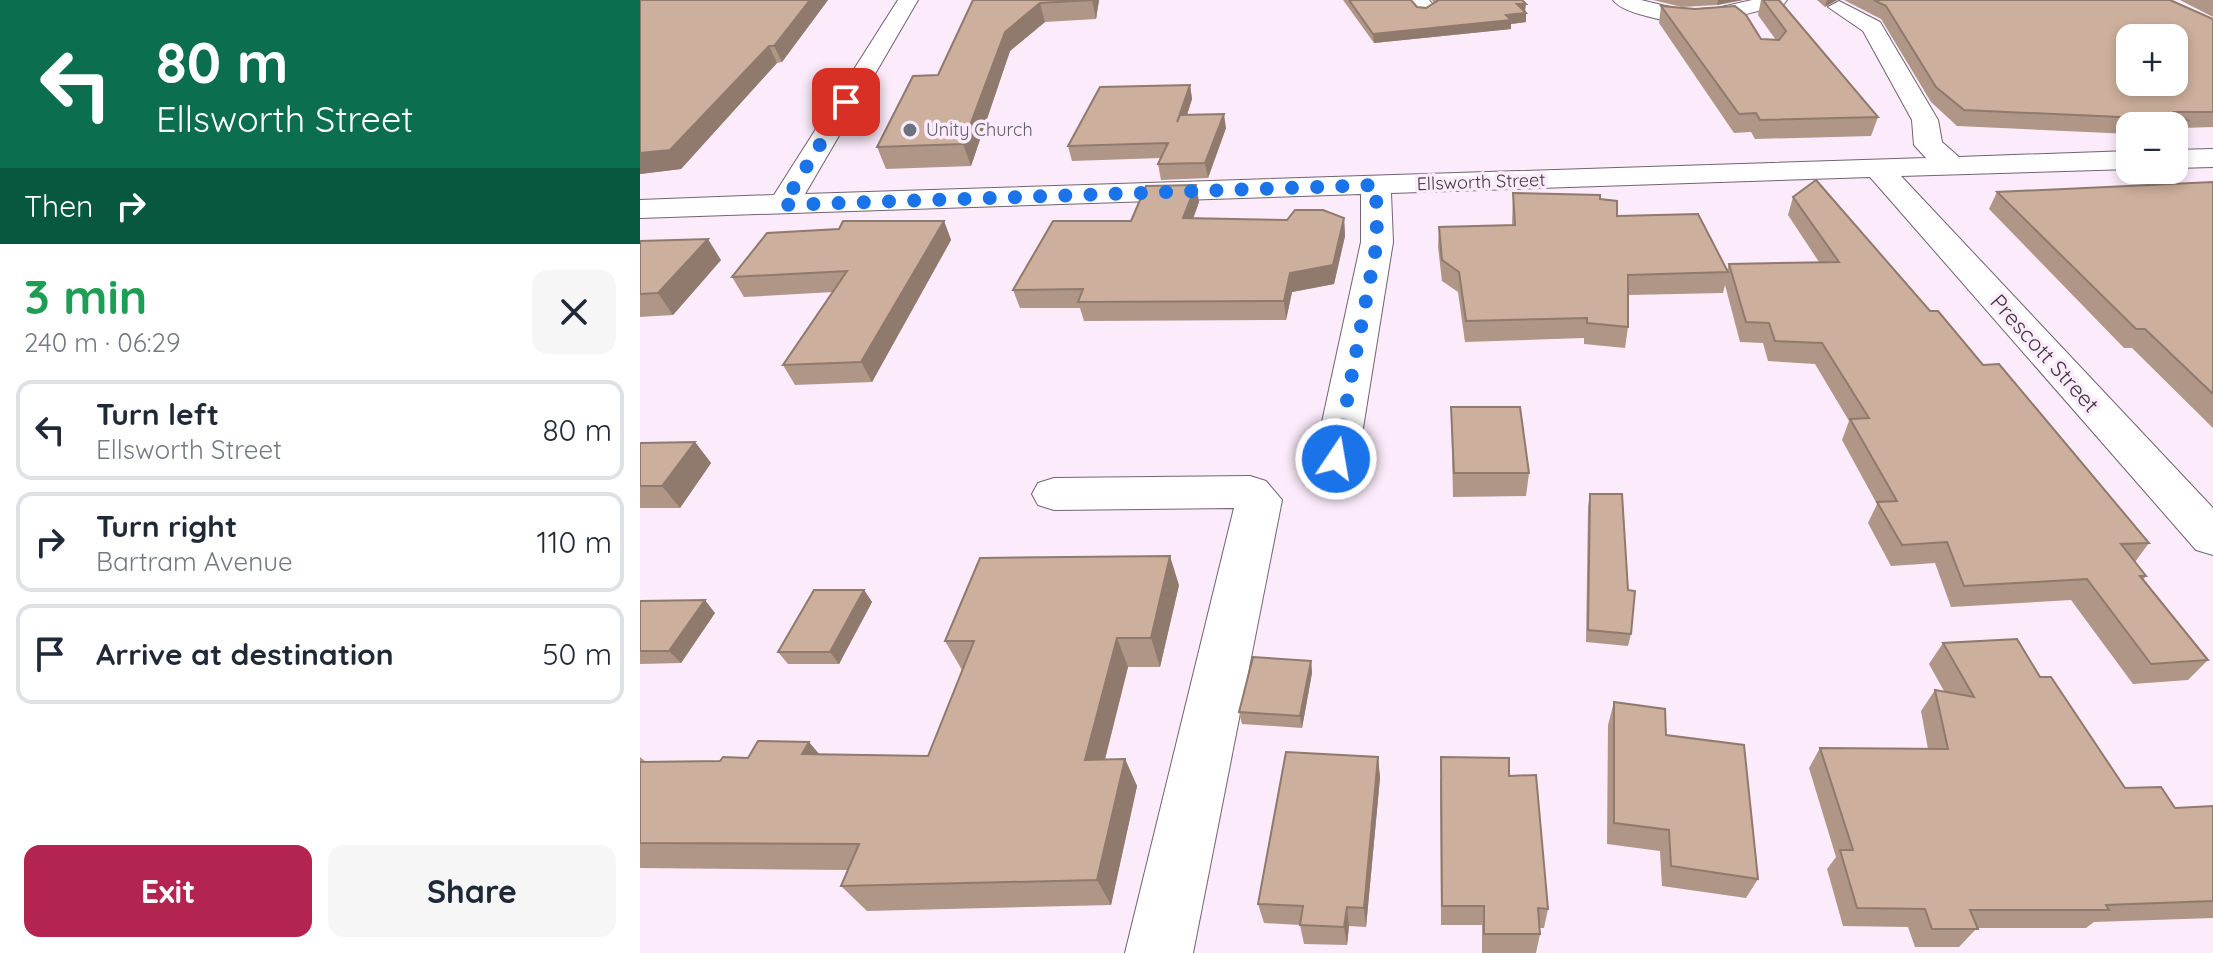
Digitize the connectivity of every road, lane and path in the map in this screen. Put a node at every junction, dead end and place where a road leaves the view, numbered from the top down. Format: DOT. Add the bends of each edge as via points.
graph roads {
  1 [pos="908,0"];
  2 [pos="1623,0"];
  3 [pos="1777,0"];
  4 [pos="1839,7"];
  5 [pos="1732,11"];
  6 [pos="1753,29"];
  7 [pos="2213,158"];
  8 [pos="2188,159"];
  9 [pos="2116,160"];
  10 [pos="1952,166"];
  11 [pos="1878,169"];
  12 [pos="1376,185"];
  13 [pos="783,205"];
  14 [pos="640,209"];
  15 [pos="1336,459"];
  16 [pos="1054,494"];
  17 [pos="2213,538"];
  18 [pos="1159,953"];
  1 -- 13 [label="street"];
  2 -- 5 [label="street" via="1655,15 1700,17"];
  3 -- 5 [label="street"];
  4 -- 10 [label="street" via="1872,27 1925,120 1928,145"];
  5 -- 6 [label="street"];
  7 -- 8 [label="street"];
  9 -- 10 [label="street, Ellsworth Street"];
  10 -- 11 [label="street, Ellsworth Street"];
  11 -- 12 [label="street, Ellsworth Street"];
  11 -- 17 [label="street, Prescott Street"];
  12 -- 13 [label="street, Ellsworth Street"];
  12 -- 15 [label="street" via="1377,242"];
  13 -- 14 [label="street, Ellsworth Street"];
  16 -- 18 [label="street" via="1250,492 1259,500"];
}
